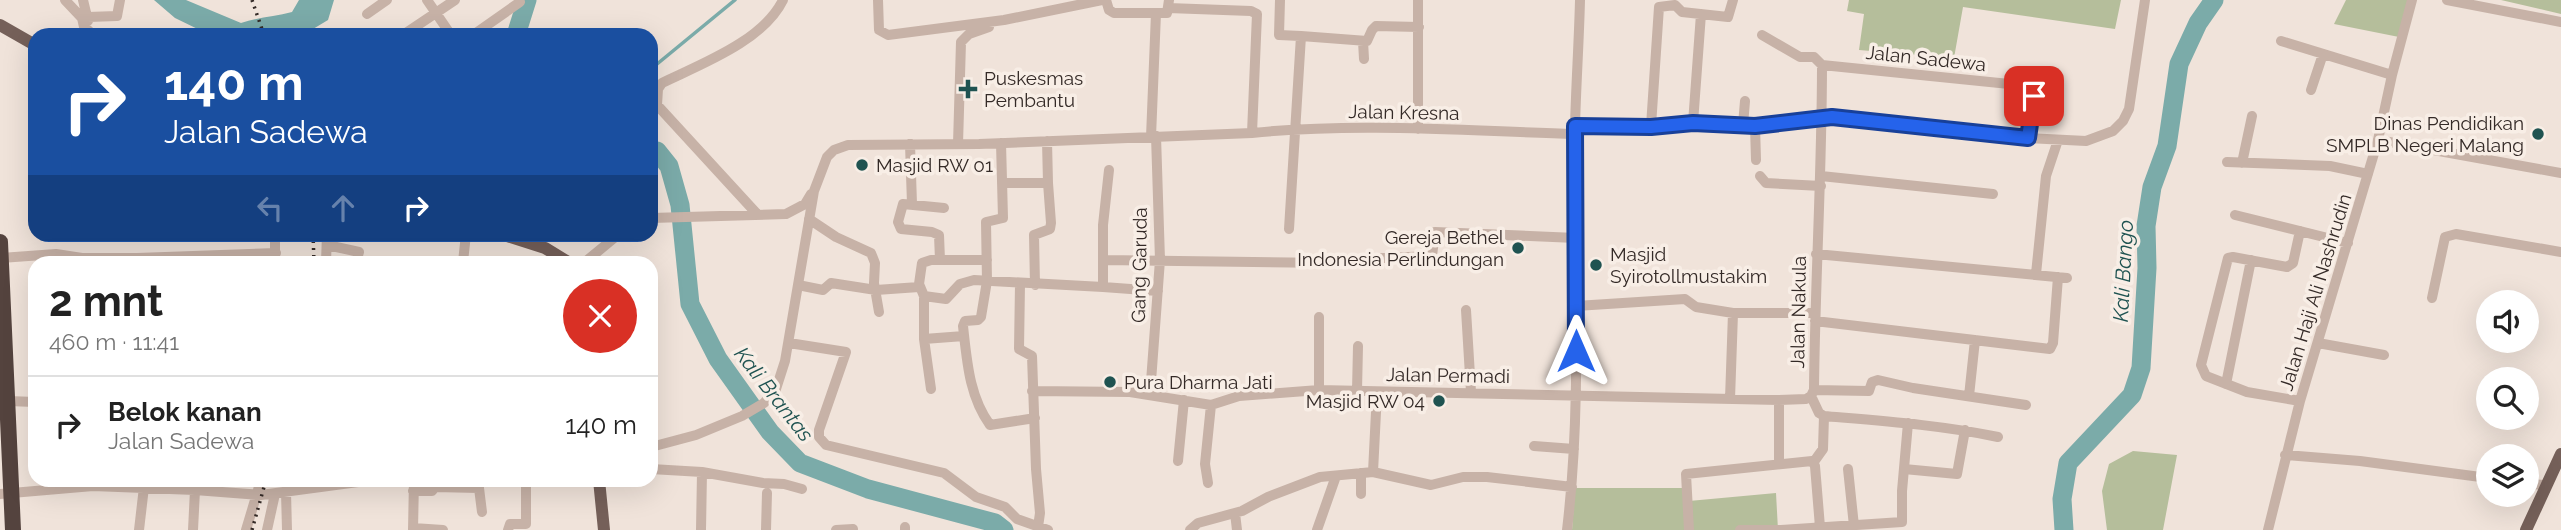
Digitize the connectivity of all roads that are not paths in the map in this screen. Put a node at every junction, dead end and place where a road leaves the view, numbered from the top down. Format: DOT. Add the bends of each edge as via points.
graph roads {
  1 [pos="65,0"];
  2 [pos="83,0"];
  3 [pos="120,0"];
  4 [pos="387,0"];
  5 [pos="427,0"];
  6 [pos="456,0"];
  7 [pos="783,0"];
  8 [pos="878,0"];
  9 [pos="1104,0"];
  10 [pos="1280,0"];
  11 [pos="1418,0"];
  12 [pos="1580,0"];
  13 [pos="1733,0"];
  14 [pos="2145,0"];
  15 [pos="2412,0"];
  16 [pos="2447,0"];
  17 [pos="520,2"];
  18 [pos="1675,3"];
  19 [pos="1169,4"];
  20 [pos="436,13"];
  21 [pos="1156,13"];
  22 [pos="367,14"];
  23 [pos="1701,14"];
  24 [pos="88,17"];
  25 [pos="1004,20"];
  26 [pos="2561,22"];
  27 [pos="0,25"];
  28 [pos="1419,27"];
  29 [pos="85,28"];
  30 [pos="89,28"];
  31 [pos="414,28"];
  32 [pos="446,28"];
  33 [pos="483,28"];
  34 [pos="1257,33"];
  35 [pos="1279,35"];
  36 [pos="1762,35"];
  37 [pos="1301,36"];
  38 [pos="28,41"];
  39 [pos="1363,41"];
  40 [pos="2281,41"];
  41 [pos="2322,54"];
  42 [pos="1364,59"];
  43 [pos="1822,65"];
  44 [pos="2392,75"];
  45 [pos="2311,90"];
  46 [pos="658,93"];
  47 [pos="1745,101"];
  48 [pos="658,106"];
  49 [pos="2252,117"];
  50 [pos="1822,119"];
  51 [pos="1693,123"];
  52 [pos="1743,124"];
  53 [pos="1755,126"];
  54 [pos="1651,127"];
  55 [pos="1294,129"];
  56 [pos="1418,129"];
  57 [pos="1575,130"];
  58 [pos="1252,133"];
  59 [pos="1154,136"];
  60 [pos="2028,138"];
  61 [pos="2058,140"];
  62 [pos="2378,140"];
  63 [pos="1047,141"];
  64 [pos="1001,143"];
  65 [pos="910,144"];
  66 [pos="958,144"];
  67 [pos="1756,160"];
  68 [pos="2227,162"];
  69 [pos="2242,163"];
  70 [pos="1110,170"];
  71 [pos="2561,173"];
  72 [pos="2368,174"];
  73 [pos="1760,176"];
  74 [pos="1821,181"];
  75 [pos="1002,183"];
  76 [pos="1048,183"];
  77 [pos="814,191"];
  78 [pos="1993,194"];
  79 [pos="912,204"];
  80 [pos="944,208"];
  81 [pos="758,215"];
  82 [pos="2235,215"];
  83 [pos="658,218"];
  84 [pos="809,219"];
  85 [pos="1289,229"];
  86 [pos="2300,232"];
  87 [pos="1576,238"];
  88 [pos="0,242"];
  89 [pos="332,242"];
  90 [pos="526,242"];
  91 [pos="609,242"];
  92 [pos="2348,243"];
  93 [pos="2561,252"];
  94 [pos="1816,254"];
  95 [pos="28,256"];
  96 [pos="28,256"];
  97 [pos="69,256"];
  98 [pos="358,256"];
  99 [pos="558,256"];
  100 [pos="592,256"];
  101 [pos="1,258"];
  102 [pos="940,260"];
  103 [pos="987,260"];
  104 [pos="1104,260"];
  105 [pos="1160,260"];
  106 [pos="2251,261"];
  107 [pos="2036,274"];
  108 [pos="987,281"];
  109 [pos="1020,284"];
  110 [pos="798,285"];
  111 [pos="1035,285"];
  112 [pos="1103,287"];
  113 [pos="876,290"];
  114 [pos="1158,291"];
  115 [pos="922,292"];
  116 [pos="2432,298"];
  117 [pos="1576,306"];
  118 [pos="1466,310"];
  119 [pos="879,312"];
  120 [pos="1733,313"];
  121 [pos="1320,317"];
  122 [pos="1815,317"];
  123 [pos="964,336"];
  124 [pos="924,339"];
  125 [pos="1975,340"];
  126 [pos="789,343"];
  127 [pos="2318,344"];
  128 [pos="1359,346"];
  129 [pos="2385,355"];
  130 [pos="2226,384"];
  131 [pos="931,389"];
  132 [pos="1319,390"];
  133 [pos="1032,391"];
  134 [pos="1357,391"];
  135 [pos="1377,392"];
  136 [pos="1471,392"];
  137 [pos="1812,393"];
  138 [pos="1150,395"];
  139 [pos="1576,396"];
  140 [pos="1969,396"];
  141 [pos="1730,399"];
  142 [pos="1184,400"];
  143 [pos="1779,400"];
  144 [pos="4,401"];
  145 [pos="2300,401"];
  146 [pos="28,402"];
  147 [pos="1211,405"];
  148 [pos="2026,405"];
  149 [pos="1824,416"];
  150 [pos="1035,418"];
  151 [pos="1908,423"];
  152 [pos="1965,430"];
  153 [pos="1998,437"];
  154 [pos="658,445"];
  155 [pos="1534,446"];
  156 [pos="1574,449"];
  157 [pos="2561,454"];
  158 [pos="2285,455"];
  159 [pos="1178,461"];
  160 [pos="1813,463"];
  161 [pos="1779,464"];
  162 [pos="1904,468"];
  163 [pos="658,469"];
  164 [pos="1848,469"];
  165 [pos="702,472"];
  166 [pos="1367,473"];
  167 [pos="2476,476"];
  168 [pos="1336,477"];
  169 [pos="1208,483"];
  170 [pos="2539,485"];
  171 [pos="2546,485"];
  172 [pos="62,487"];
  173 [pos="144,487"];
  174 [pos="259,487"];
  175 [pos="323,487"];
  176 [pos="413,487"];
  177 [pos="434,487"];
  178 [pos="479,487"];
  179 [pos="526,487"];
  180 [pos="600,487"];
  181 [pos="1572,487"];
  182 [pos="802,489"];
  183 [pos="195,490"];
  184 [pos="413,491"];
  185 [pos="280,493"];
  186 [pos="767,493"];
  187 [pos="6,494"];
  188 [pos="1361,494"];
  189 [pos="256,495"];
  190 [pos="482,512"];
  191 [pos="1235,513"];
  192 [pos="1854,526"];
  193 [pos="1820,527"];
  194 [pos="853,528"];
  195 [pos="1043,528"];
  196 [pos="413,529"];
  197 [pos="13,530"];
  198 [pos="139,530"];
  199 [pos="193,530"];
  200 [pos="246,530"];
  201 [pos="267,530"];
  202 [pos="287,530"];
  203 [pos="443,530"];
  204 [pos="508,530"];
  205 [pos="604,530"];
  206 [pos="702,530"];
  207 [pos="766,530"];
  208 [pos="836,530"];
  209 [pos="1190,530"];
  210 [pos="1237,530"];
  211 [pos="1317,530"];
  212 [pos="1567,530"];
  213 [pos="1689,530"];
  214 [pos="1740,530"];
  215 [pos="2268,530"];
  216 [pos="2526,530"];
  1 -- 29 [label="street"];
  2 -- 24 [label="street"];
  3 -- 24 [label="street" via="117,16"];
  4 -- 22 [label="street"];
  5 -- 20 [label="street"];
  6 -- 20 [label="street"];
  7 -- 46 [label="street" via="770,20 738,45 662,83"];
  8 -- 25 [label="street" via="879,30 888,34"];
  9 -- 21 [label="street" via="1112,13"];
  9 -- 25 [label="street"];
  10 -- 35 [label="street"];
  11 -- 28 [label="street"];
  12 -- 57 [label="street"];
  13 -- 23 [label="street" via="1728,17"];
  14 -- 61 [label="street" via="2129,109 2123,121 2097,138"];
  15 -- 44 [label="street, Jalan Haji Ali Nashrudin"];
  16 -- 26 [label="street"];
  17 -- 33 [label="street"];
  18 -- 23 [label="street" via="1682,12"];
  18 -- 54 [label="street" via="1662,5 1658,12"];
  19 -- 21 [label="street" via="1167,13"];
  19 -- 34 [label="street" via="1251,11 1256,14"];
  20 -- 31 [label="street"];
  20 -- 32 [label="street"];
  21 -- 59 [label="street, Gang Garuda"];
  23 -- 51 [label="street"];
  24 -- 30 [label="street"];
  25 -- 66 [label="street" via="961,42"];
  27 -- 38 [label="main road"];
  28 -- 39 [label="street" via="1376,26 1369,40"];
  28 -- 56 [label="street"];
  34 -- 35 [label="street"];
  34 -- 58 [label="street"];
  35 -- 37 [label="street"];
  36 -- 43 [label="street" via="1800,57 1814,57"];
  37 -- 39 [label="street"];
  37 -- 55 [label="street"];
  39 -- 42 [label="street"];
  40 -- 41 [label="street"];
  41 -- 44 [label="street"];
  41 -- 45 [label="street"];
  43 -- 50 [label="street"];
  43 -- 60 [label="street, Jalan Sadewa" via="2029,86 2034,96"];
  44 -- 62 [label="street, Jalan Haji Ali Nashrudin"];
  47 -- 52 [label="street"];
  48 -- 81 [label="street"];
  49 -- 69 [label="street"];
  50 -- 53 [label="street"];
  50 -- 60 [label="street" via="1883,121"];
  50 -- 74 [label="street, Jalan Nakula"];
  51 -- 52 [label="street"];
  51 -- 54 [label="street"];
  52 -- 53 [label="street"];
  53 -- 67 [label="street"];
  54 -- 57 [label="street"];
  55 -- 56 [label="street, Jalan Kresna"];
  55 -- 58 [label="street, Jalan Kresna"];
  55 -- 85 [label="street"];
  56 -- 57 [label="street, Jalan Kresna"];
  57 -- 87 [label="street"];
  58 -- 59 [label="street, Jalan Kresna"];
  59 -- 63 [label="street, Jalan Kresna"];
  59 -- 105 [label="street, Gang Garuda"];
  60 -- 61 [label="street"];
  61 -- 107 [label="street" via="2046,176"];
  62 -- 71 [label="street"];
  62 -- 72 [label="street, Jalan Haji Ali Nashrudin"];
  63 -- 64 [label="street, Jalan Kresna"];
  63 -- 76 [label="street"];
  64 -- 66 [label="street, Jalan Kresna"];
  64 -- 75 [label="street"];
  65 -- 66 [label="street, Jalan Kresna"];
  65 -- 77 [label="street, Jalan Kresna" via="839,148 827,157"];
  65 -- 79 [label="street"];
  68 -- 69 [label="street"];
  69 -- 72 [label="street" via="2330,166"];
  70 -- 104 [label="street"];
  72 -- 92 [label="street, Jalan Haji Ali Nashrudin"];
  73 -- 74 [label="street" via="1766,183"];
  74 -- 78 [label="street"];
  74 -- 94 [label="street, Jalan Nakula"];
  75 -- 76 [label="street"];
  75 -- 103 [label="street" via="1003,219 986,222"];
  76 -- 111 [label="street" via="1051,223 1050,229 1034,235"];
  77 -- 81 [label="street" via="797,210"];
  77 -- 84 [label="street, Jalan Kresna"];
  79 -- 80 [label="street"];
  79 -- 102 [label="street" via="901,206 899,226 939,235"];
  81 -- 83 [label="street"];
  82 -- 86 [label="street"];
  84 -- 110 [label="street, Jalan Kresna"];
  84 -- 113 [label="street" via="871,253"];
  86 -- 92 [label="street"];
  86 -- 106 [label="street" via="2292,265"];
  87 -- 105 [label="street" via="1435,233 1432,256 1329,263"];
  87 -- 117 [label="street"];
  88 -- 101 [label="highway"];
  89 -- 98 [label="street"];
  90 -- 99 [label="main road"];
  91 -- 100 [label="street"];
  92 -- 127 [label="street, Jalan Haji Ali Nashrudin"];
  93 -- 116 [label="street" via="2448,234"];
  94 -- 107 [label="street"];
  94 -- 122 [label="street, Jalan Nakula"];
  95 -- 97 [label="street"];
  96 -- 101 [label="street"];
  101 -- 144 [label="highway"];
  102 -- 103 [label="street"];
  102 -- 115 [label="street" via="922,263"];
  103 -- 108 [label="street"];
  104 -- 105 [label="street"];
  104 -- 112 [label="street"];
  105 -- 114 [label="street, Gang Garuda"];
  106 -- 130 [label="street"];
  106 -- 130 [label="street" via="2230,257 2226,262 2201,365 2206,376"];
  107 -- 125 [label="street" via="2062,277 2052,347"];
  108 -- 109 [label="street"];
  108 -- 115 [label="street" via="966,281 946,299"];
  108 -- 123 [label="street" via="980,319 965,321"];
  109 -- 111 [label="street"];
  109 -- 133 [label="street" via="1018,346 1032,356"];
  110 -- 113 [label="street" via="823,290 839,283"];
  110 -- 126 [label="street, Jalan Kresna"];
  111 -- 112 [label="street"];
  112 -- 114 [label="street"];
  113 -- 115 [label="street"];
  113 -- 119 [label="street"];
  114 -- 138 [label="street, Gang Garuda"];
  115 -- 124 [label="street"];
  117 -- 120 [label="street" via="1685,299 1696,307"];
  117 -- 139 [label="street"];
  118 -- 136 [label="street"];
  120 -- 122 [label="street"];
  120 -- 141 [label="street"];
  121 -- 132 [label="street"];
  122 -- 125 [label="street"];
  122 -- 137 [label="street, Jalan Nakula"];
  123 -- 124 [label="street"];
  123 -- 150 [label="street" via="971,384 988,424"];
  124 -- 131 [label="street"];
  125 -- 140 [label="street"];
  126 -- 154 [label="street, Jalan Kresna" via="779,383 764,403 696,435"];
  126 -- 195 [label="street" via="846,352 819,430 826,444 944,473 976,497"];
  127 -- 129 [label="street"];
  127 -- 145 [label="street, Jalan Haji Ali Nashrudin"];
  128 -- 134 [label="street"];
  130 -- 145 [label="street"];
  132 -- 134 [label="street, Jalan Permadi"];
  132 -- 147 [label="street, Jalan Permadi" via="1239,396"];
  133 -- 138 [label="street"];
  133 -- 150 [label="street"];
  134 -- 135 [label="street, Jalan Permadi"];
  135 -- 136 [label="street, Jalan Permadi"];
  135 -- 166 [label="street"];
  136 -- 139 [label="street, Jalan Permadi"];
  137 -- 140 [label="street" via="1869,391 1878,380"];
  137 -- 143 [label="street, Jalan Nakula" via="1806,399"];
  137 -- 149 [label="street"];
  138 -- 142 [label="street"];
  139 -- 141 [label="street, Jalan Nakula"];
  139 -- 156 [label="street"];
  140 -- 148 [label="street"];
  141 -- 143 [label="street, Jalan Nakula"];
  142 -- 147 [label="street"];
  142 -- 159 [label="street"];
  143 -- 161 [label="street"];
  144 -- 146 [label="street"];
  144 -- 187 [label="highway"];
  145 -- 158 [label="street, Jalan Haji Ali Nashrudin"];
  147 -- 169 [label="street" via="1205,464"];
  149 -- 151 [label="street"];
  149 -- 160 [label="street" via="1823,449"];
  150 -- 195 [label="street"];
  151 -- 152 [label="street"];
  151 -- 162 [label="street"];
  152 -- 153 [label="street"];
  152 -- 162 [label="street" via="1957,474"];
  155 -- 156 [label="street"];
  156 -- 181 [label="street"];
  157 -- 171 [label="main road"];
  158 -- 167 [label="street"];
  158 -- 215 [label="street, Jalan Haji Ali Nashrudin"];
  160 -- 161 [label="street"];
  160 -- 193 [label="street"];
  161 -- 213 [label="street" via="1686,474"];
  162 -- 192 [label="street" via="1902,522"];
  163 -- 165 [label="street"];
  164 -- 192 [label="street"];
  165 -- 182 [label="street"];
  165 -- 206 [label="street"];
  166 -- 168 [label="street"];
  166 -- 181 [label="street" via="1431,485 1487,477"];
  166 -- 188 [label="street"];
  168 -- 191 [label="street" via="1311,478"];
  168 -- 211 [label="street"];
  170 -- 171 [label="street"];
  171 -- 216 [label="main road"];
  172 -- 187 [label="street"];
  173 -- 183 [label="street"];
  173 -- 198 [label="street"];
  174 -- 189 [label="street"];
  175 -- 185 [label="street"];
  176 -- 184 [label="street"];
  177 -- 184 [label="street" via="432,491"];
  178 -- 190 [label="street"];
  179 -- 204 [label="street" via="526,524 510,524"];
  180 -- 205 [label="main road"];
  181 -- 212 [label="street"];
  183 -- 189 [label="street"];
  183 -- 199 [label="street"];
  184 -- 196 [label="street"];
  185 -- 189 [label="street"];
  185 -- 201 [label="street"];
  185 -- 202 [label="street"];
  186 -- 207 [label="street"];
  187 -- 197 [label="highway"];
  189 -- 200 [label="street"];
  191 -- 209 [label="street" via="1198,523"];
  191 -- 210 [label="street"];
  192 -- 193 [label="street"];
  193 -- 214 [label="street"];
  194 -- 208 [label="street"];
  196 -- 203 [label="street"];
}
